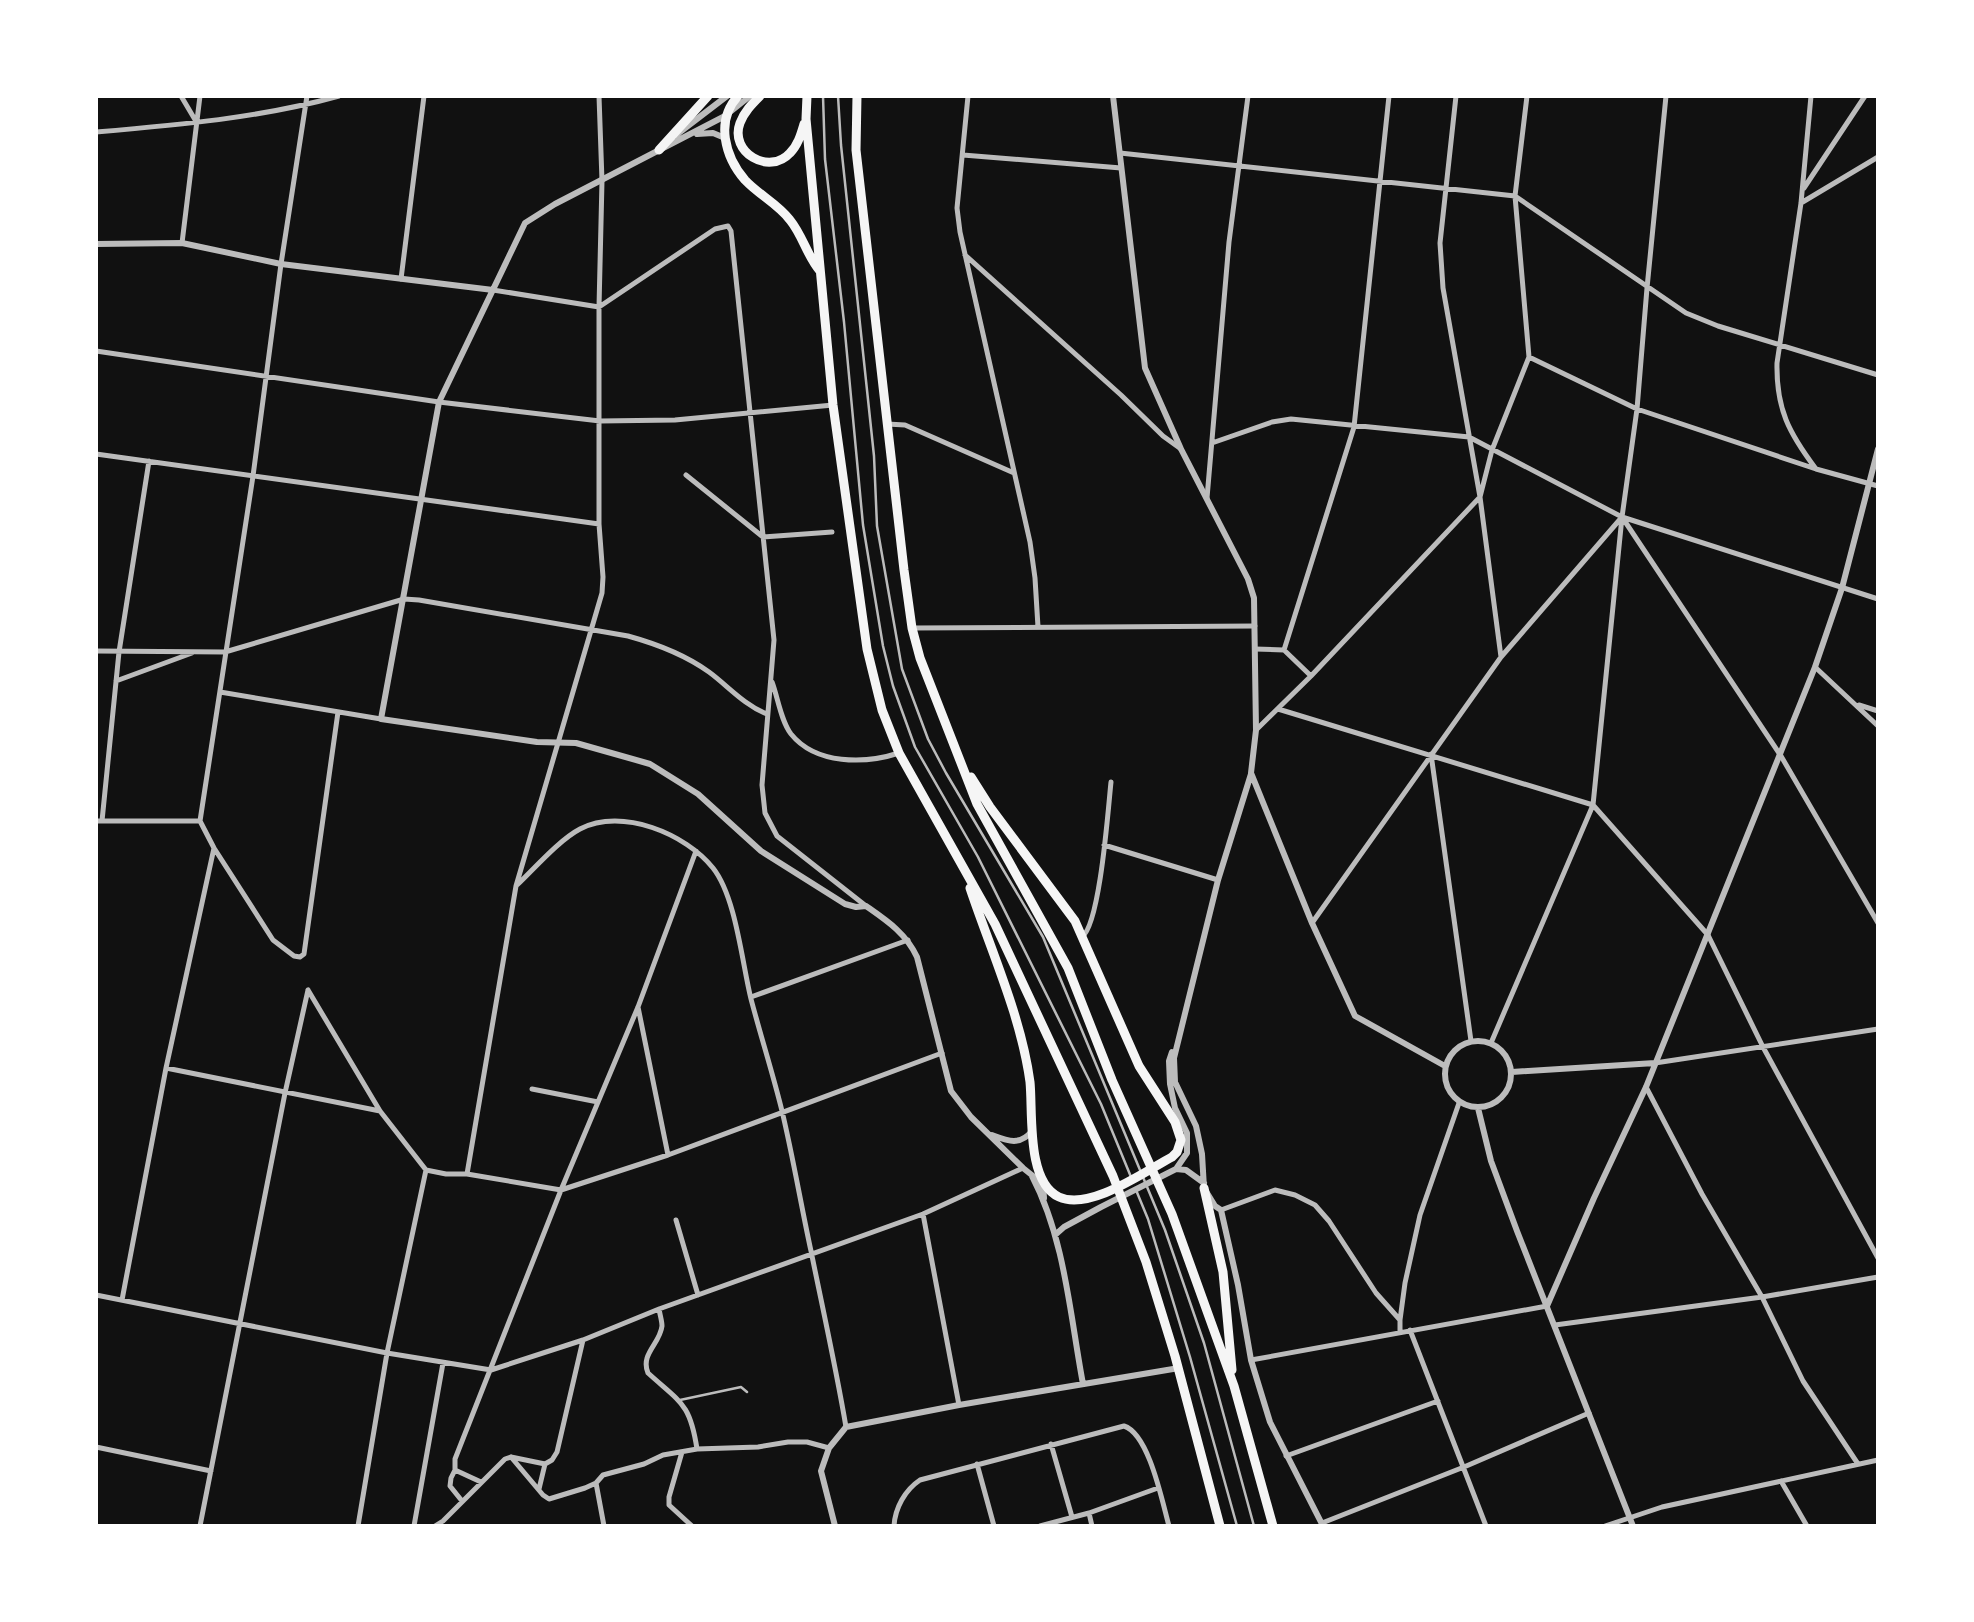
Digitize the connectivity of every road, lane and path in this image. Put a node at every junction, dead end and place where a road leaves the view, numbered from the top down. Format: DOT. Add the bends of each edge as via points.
graph roads {
  1 [pos="181,96"];
  2 [pos="200,96"];
  3 [pos="307,96"];
  4 [pos="339,96"];
  5 [pos="424,96"];
  6 [pos="599,96"];
  7 [pos="708,96"];
  8 [pos="727,96"];
  9 [pos="738,96"];
  10 [pos="750,96"];
  11 [pos="760,96"];
  12 [pos="807,96"];
  13 [pos="823,96"];
  14 [pos="838,96"];
  15 [pos="857,96"];
  16 [pos="968,96"];
  17 [pos="1114,96"];
  18 [pos="1248,96"];
  19 [pos="1389,96"];
  20 [pos="1457,96"];
  21 [pos="1527,96"];
  22 [pos="1666,96"];
  23 [pos="1811,96"];
  24 [pos="1865,96"];
  25 [pos="306,105"];
  26 [pos="726,116"];
  27 [pos="806,119"];
  28 [pos="197,123"];
  29 [pos="96,132"];
  30 [pos="688,135"];
  31 [pos="725,138"];
  32 [pos="659,150"];
  33 [pos="1120,153"];
  34 [pos="963,155"];
  35 [pos="1878,157"];
  36 [pos="1241,166"];
  37 [pos="1121,168"];
  38 [pos="601,181"];
  39 [pos="1380,181"];
  40 [pos="1446,187"];
  41 [pos="1802,191"];
  42 [pos="1515,196"];
  43 [pos="1801,203"];
  44 [pos="182,243"];
  45 [pos="96,244"];
  46 [pos="964,254"];
  47 [pos="281,264"];
  48 [pos="821,273"];
  49 [pos="401,279"];
  50 [pos="1647,288"];
  51 [pos="493,290"];
  52 [pos="599,307"];
  53 [pos="1781,345"];
  54 [pos="96,351"];
  55 [pos="1529,357"];
  56 [pos="1878,374"];
  57 [pos="266,375"];
  58 [pos="439,402"];
  59 [pos="833,405"];
  60 [pos="1637,409"];
  61 [pos="749,413"];
  62 [pos="600,421"];
  63 [pos="887,424"];
  64 [pos="1353,427"];
  65 [pos="1469,438"];
  66 [pos="1212,443"];
  67 [pos="1181,449"];
  68 [pos="1878,449"];
  69 [pos="1492,450"];
  70 [pos="96,454"];
  71 [pos="149,461"];
  72 [pos="1816,469"];
  73 [pos="1014,473"];
  74 [pos="686,475"];
  75 [pos="253,476"];
  76 [pos="1868,483"];
  77 [pos="1878,486"];
  78 [pos="1480,497"];
  79 [pos="1208,498"];
  80 [pos="422,500"];
  81 [pos="1622,517"];
  82 [pos="599,524"];
  83 [pos="832,533"];
  84 [pos="763,537"];
  85 [pos="1842,588"];
  86 [pos="404,599"];
  87 [pos="1878,599"];
  88 [pos="1255,626"];
  89 [pos="1038,627"];
  90 [pos="912,628"];
  91 [pos="591,629"];
  92 [pos="1255,649"];
  93 [pos="1284,650"];
  94 [pos="196,651"];
  95 [pos="96,652"];
  96 [pos="119,652"];
  97 [pos="225,652"];
  98 [pos="1501,657"];
  99 [pos="1815,667"];
  100 [pos="1311,676"];
  101 [pos="771,679"];
  102 [pos="116,681"];
  103 [pos="220,692"];
  104 [pos="1856,704"];
  105 [pos="1278,709"];
  106 [pos="1878,710"];
  107 [pos="338,712"];
  108 [pos="767,713"];
  109 [pos="381,719"];
  110 [pos="1878,726"];
  111 [pos="1256,730"];
  112 [pos="557,742"];
  113 [pos="899,753"];
  114 [pos="1431,754"];
  115 [pos="1781,756"];
  116 [pos="963,764"];
  117 [pos="1251,773"];
  118 [pos="1111,782"];
  119 [pos="1593,805"];
  120 [pos="99,821"];
  121 [pos="200,821"];
  122 [pos="1104,845"];
  123 [pos="214,848"];
  124 [pos="696,851"];
  125 [pos="962,866"];
  126 [pos="1217,880"];
  127 [pos="516,886"];
  128 [pos="866,906"];
  129 [pos="1312,923"];
  130 [pos="1878,923"];
  131 [pos="1708,935"];
  132 [pos="1082,937"];
  133 [pos="908,940"];
  134 [pos="751,997"];
  135 [pos="638,1007"];
  136 [pos="1184,1021"];
  137 [pos="1878,1029"];
  138 [pos="1471,1041"];
  139 [pos="1491,1043"];
  140 [pos="1763,1047"];
  141 [pos="942,1054"];
  142 [pos="1655,1063"];
  143 [pos="1445,1066"];
  144 [pos="166,1068"];
  145 [pos="1512,1072"];
  146 [pos="1646,1087"];
  147 [pos="532,1089"];
  148 [pos="285,1093"];
  149 [pos="598,1102"];
  150 [pos="1459,1103"];
  151 [pos="1478,1108"];
  152 [pos="380,1111"];
  153 [pos="782,1111"];
  154 [pos="1033,1129"];
  155 [pos="988,1133"];
  156 [pos="668,1155"];
  157 [pos="1023,1168"];
  158 [pos="426,1170"];
  159 [pos="1174,1170"];
  160 [pos="467,1174"];
  161 [pos="1032,1175"];
  162 [pos="1043,1184"];
  163 [pos="1204,1185"];
  164 [pos="561,1191"];
  165 [pos="1044,1198"];
  166 [pos="1221,1210"];
  167 [pos="923,1214"];
  168 [pos="676,1220"];
  169 [pos="1055,1235"];
  170 [pos="811,1255"];
  171 [pos="1878,1258"];
  172 [pos="1878,1277"];
  173 [pos="96,1295"];
  174 [pos="698,1295"];
  175 [pos="1762,1297"];
  176 [pos="121,1300"];
  177 [pos="1548,1306"];
  178 [pos="659,1309"];
  179 [pos="1400,1320"];
  180 [pos="242,1323"];
  181 [pos="1555,1325"];
  182 [pos="1410,1330"];
  183 [pos="1400,1332"];
  184 [pos="583,1339"];
  185 [pos="387,1353"];
  186 [pos="1251,1360"];
  187 [pos="443,1363"];
  188 [pos="1179,1368"];
  189 [pos="491,1370"];
  190 [pos="1083,1384"];
  191 [pos="1234,1386"];
  192 [pos="747,1392"];
  193 [pos="678,1400"];
  194 [pos="1438,1401"];
  195 [pos="959,1405"];
  196 [pos="1589,1413"];
  197 [pos="846,1427"];
  198 [pos="1051,1444"];
  199 [pos="96,1447"];
  200 [pos="829,1448"];
  201 [pos="697,1449"];
  202 [pos="682,1452"];
  203 [pos="1286,1456"];
  204 [pos="511,1457"];
  205 [pos="1878,1460"];
  206 [pos="545,1464"];
  207 [pos="977,1464"];
  208 [pos="1858,1464"];
  209 [pos="1464,1467"];
  210 [pos="455,1470"];
  211 [pos="211,1471"];
  212 [pos="1781,1481"];
  213 [pos="481,1482"];
  214 [pos="596,1483"];
  215 [pos="1158,1488"];
  216 [pos="539,1489"];
  217 [pos="462,1501"];
  218 [pos="1089,1513"];
  219 [pos="1072,1517"];
  220 [pos="1630,1517"];
  221 [pos="1323,1524"];
  222 [pos="200,1526"];
  223 [pos="358,1526"];
  224 [pos="414,1526"];
  225 [pos="435,1526"];
  226 [pos="604,1526"];
  227 [pos="692,1526"];
  228 [pos="835,1526"];
  229 [pos="894,1526"];
  230 [pos="994,1526"];
  231 [pos="1040,1526"];
  232 [pos="1092,1526"];
  233 [pos="1169,1526"];
  234 [pos="1220,1526"];
  235 [pos="1237,1526"];
  236 [pos="1255,1526"];
  237 [pos="1273,1526"];
  238 [pos="1486,1526"];
  239 [pos="1605,1526"];
  240 [pos="1633,1526"];
  241 [pos="1807,1526"];
  1 -- 28 [label="street"];
  2 -- 28 [label="street"];
  3 -- 25 [label="street"];
  4 -- 25 [label="street"];
  5 -- 49 [label="street"];
  6 -- 38 [label="street"];
  7 -- 32 [label="highway"];
  8 -- 32 [label="street"];
  9 -- 26 [label="highway"];
  10 -- 26 [label="street"];
  11 -- 27 [label="highway" via="739,125 740,144 748,156 771,162 784,159 796,145"];
  12 -- 27 [label="highway"];
  13 -- 235 [label="lane" via="825,159 863,525 893,686 915,747 978,858 1101,1104 1148,1219"];
  14 -- 236 [label="lane" via="877,526 902,669 928,739 1043,937 1165,1230 1204,1343"];
  15 -- 63 [label="highway" via="856,150"];
  16 -- 34 [label="street"];
  17 -- 33 [label="street"];
  18 -- 36 [label="street"];
  19 -- 39 [label="street"];
  20 -- 40 [label="street"];
  21 -- 42 [label="street"];
  22 -- 50 [label="street"];
  23 -- 41 [label="street"];
  24 -- 41 [label="street"];
  25 -- 28 [label="street"];
  25 -- 47 [label="street"];
  26 -- 30 [label="street"];
  26 -- 31 [label="highway"];
  27 -- 48 [label="highway"];
  28 -- 29 [label="street"];
  28 -- 44 [label="street"];
  30 -- 31 [label="street" via="708,132"];
  30 -- 32 [label="street"];
  31 -- 48 [label="highway" via="744,179 789,218"];
  32 -- 38 [label="street"];
  33 -- 36 [label="street"];
  33 -- 37 [label="street"];
  34 -- 37 [label="street"];
  34 -- 46 [label="street" via="957,208"];
  35 -- 43 [label="street"];
  36 -- 39 [label="street"];
  36 -- 66 [label="street" via="1229,242"];
  37 -- 67 [label="street" via="1145,368"];
  38 -- 51 [label="street" via="524,223"];
  38 -- 52 [label="street"];
  39 -- 40 [label="street"];
  39 -- 64 [label="street"];
  40 -- 42 [label="street"];
  40 -- 65 [label="street" via="1440,243 1443,288"];
  41 -- 43 [label="street"];
  42 -- 50 [label="street"];
  42 -- 55 [label="street"];
  43 -- 53 [label="street"];
  44 -- 45 [label="street"];
  44 -- 47 [label="street"];
  46 -- 67 [label="street"];
  46 -- 73 [label="street"];
  47 -- 49 [label="street"];
  47 -- 57 [label="street"];
  48 -- 59 [label="highway"];
  49 -- 51 [label="street"];
  50 -- 53 [label="street" via="1693,316"];
  50 -- 60 [label="street"];
  51 -- 52 [label="street"];
  51 -- 58 [label="street"];
  52 -- 61 [label="street" via="715,229 728,226"];
  52 -- 62 [label="street"];
  53 -- 56 [label="street"];
  53 -- 72 [label="street" via="1776,381 1781,410"];
  54 -- 57 [label="street"];
  55 -- 60 [label="street"];
  55 -- 69 [label="street"];
  57 -- 58 [label="street"];
  57 -- 75 [label="street"];
  58 -- 62 [label="street"];
  58 -- 80 [label="street"];
  59 -- 61 [label="street"];
  59 -- 113 [label="highway" via="867,649"];
  60 -- 72 [label="street"];
  60 -- 81 [label="street"];
  61 -- 62 [label="street"];
  61 -- 84 [label="street"];
  62 -- 82 [label="street"];
  63 -- 73 [label="street" via="905,425"];
  63 -- 90 [label="highway"];
  64 -- 65 [label="street"];
  64 -- 66 [label="street" via="1290,419"];
  64 -- 93 [label="street"];
  65 -- 69 [label="street"];
  65 -- 78 [label="street"];
  66 -- 79 [label="street"];
  67 -- 79 [label="street"];
  68 -- 76 [label="street"];
  69 -- 78 [label="street"];
  69 -- 81 [label="street"];
  70 -- 71 [label="street"];
  71 -- 75 [label="street"];
  71 -- 96 [label="street"];
  72 -- 76 [label="street"];
  73 -- 89 [label="street" via="1030,542"];
  74 -- 84 [label="street"];
  75 -- 80 [label="street"];
  75 -- 97 [label="street"];
  76 -- 77 [label="street"];
  76 -- 85 [label="street"];
  78 -- 98 [label="street"];
  78 -- 100 [label="street"];
  79 -- 88 [label="street" via="1248,579"];
  80 -- 82 [label="street"];
  80 -- 86 [label="street"];
  81 -- 85 [label="street"];
  81 -- 98 [label="street"];
  81 -- 115 [label="street"];
  81 -- 119 [label="street"];
  82 -- 91 [label="street" via="603,577"];
  83 -- 84 [label="street"];
  84 -- 101 [label="street" via="774,640"];
  85 -- 87 [label="street"];
  85 -- 99 [label="street"];
  86 -- 91 [label="street"];
  86 -- 97 [label="street"];
  86 -- 109 [label="street"];
  88 -- 89 [label="street"];
  88 -- 92 [label="street"];
  89 -- 90 [label="street"];
  90 -- 116 [label="highway"];
  91 -- 108 [label="street" via="628,636 684,656"];
  91 -- 112 [label="street"];
  92 -- 93 [label="street"];
  92 -- 111 [label="street"];
  93 -- 100 [label="street"];
  94 -- 96 [label="street"];
  94 -- 97 [label="street"];
  94 -- 102 [label="street"];
  95 -- 96 [label="street"];
  96 -- 102 [label="street"];
  97 -- 103 [label="street"];
  98 -- 114 [label="street"];
  99 -- 104 [label="street"];
  99 -- 115 [label="street"];
  100 -- 105 [label="street"];
  101 -- 108 [label="street"];
  101 -- 113 [label="street" via="789,732 800,743 848,760"];
  102 -- 120 [label="street"];
  103 -- 107 [label="street"];
  103 -- 121 [label="street"];
  104 -- 106 [label="street"];
  104 -- 110 [label="street"];
  105 -- 111 [label="street"];
  105 -- 114 [label="street"];
  107 -- 109 [label="street"];
  107 -- 123 [label="street" via="304,954 294,956 273,940"];
  108 -- 128 [label="street" via="762,785 765,813 776,836"];
  109 -- 112 [label="street"];
  111 -- 117 [label="street"];
  112 -- 127 [label="street"];
  112 -- 128 [label="street" via="650,764 698,794 761,852 845,904"];
  113 -- 125 [label="highway"];
  114 -- 119 [label="street"];
  114 -- 129 [label="street"];
  114 -- 138 [label="street"];
  115 -- 130 [label="street"];
  115 -- 131 [label="street"];
  116 -- 132 [label="highway"];
  116 -- 191 [label="highway" via="977,804 1068,968 1172,1214"];
  117 -- 126 [label="street"];
  117 -- 129 [label="street"];
  118 -- 122 [label="street"];
  119 -- 131 [label="street"];
  119 -- 139 [label="street"];
  120 -- 121 [label="street"];
  121 -- 123 [label="street"];
  122 -- 126 [label="street"];
  122 -- 132 [label="street" via="1093,915"];
  123 -- 144 [label="street"];
  124 -- 127 [label="street" via="638,824 600,822 579,830"];
  124 -- 134 [label="street" via="714,869 726,891"];
  124 -- 135 [label="street"];
  125 -- 154 [label="highway" via="1024,1049"];
  125 -- 188 [label="highway" via="995,924 1113,1176"];
  126 -- 136 [label="street"];
  127 -- 160 [label="street"];
  128 -- 133 [label="street"];
  129 -- 143 [label="street" via="1354,1016"];
  131 -- 140 [label="street"];
  131 -- 142 [label="street"];
  132 -- 162 [label="highway" via="1139,1066 1175,1122 1181,1140 1172,1157 1095,1197 1061,1198"];
  133 -- 134 [label="street"];
  133 -- 141 [label="street" via="918,957"];
  134 -- 153 [label="street"];
  135 -- 149 [label="street"];
  135 -- 156 [label="street"];
  136 -- 159 [label="street" via="1169,1061 1175,1108 1187,1133 1187,1153"];
  136 -- 163 [label="street" via="1174,1058 1175,1082 1196,1126"];
  137 -- 140 [label="street"];
  138 -- 139 [label="street"];
  138 -- 143 [label="street" via="1459,1046"];
  139 -- 145 [label="street" via="1501,1050"];
  140 -- 142 [label="street"];
  140 -- 171 [label="street"];
  141 -- 153 [label="street"];
  141 -- 155 [label="street" via="951,1091"];
  142 -- 145 [label="street"];
  142 -- 146 [label="street"];
  143 -- 150 [label="street" via="1446,1086"];
  144 -- 148 [label="street"];
  144 -- 176 [label="street"];
  145 -- 151 [label="street" via="1502,1097"];
  146 -- 175 [label="street"];
  146 -- 177 [label="street"];
  147 -- 149 [label="street"];
  148 -- 152 [label="street"];
  148 -- 152 [label="street" via="307,990"];
  148 -- 180 [label="street"];
  149 -- 164 [label="street"];
  150 -- 151 [label="street"];
  150 -- 179 [label="street" via="1420,1215"];
  151 -- 177 [label="street" via="1491,1161"];
  152 -- 158 [label="street"];
  153 -- 156 [label="street"];
  153 -- 170 [label="street"];
  154 -- 155 [label="street" via="1016,1142"];
  154 -- 162 [label="highway"];
  155 -- 157 [label="street"];
  156 -- 164 [label="street"];
  157 -- 161 [label="street"];
  157 -- 167 [label="street"];
  158 -- 160 [label="street"];
  158 -- 185 [label="street"];
  159 -- 163 [label="street" via="1186,1170"];
  159 -- 169 [label="street"];
  160 -- 164 [label="street"];
  161 -- 162 [label="street"];
  161 -- 165 [label="street"];
  162 -- 165 [label="street"];
  163 -- 166 [label="street"];
  163 -- 191 [label="highway" via="1223,1272"];
  164 -- 189 [label="street"];
  165 -- 169 [label="street"];
  166 -- 179 [label="street" via="1275,1190 1315,1205"];
  166 -- 186 [label="street"];
  167 -- 170 [label="street"];
  167 -- 195 [label="street"];
  168 -- 174 [label="street"];
  169 -- 190 [label="street"];
  170 -- 174 [label="street"];
  170 -- 197 [label="street"];
  172 -- 175 [label="street"];
  173 -- 176 [label="street"];
  174 -- 178 [label="street"];
  175 -- 181 [label="street"];
  175 -- 208 [label="street" via="1803,1381"];
  176 -- 180 [label="street"];
  177 -- 181 [label="street"];
  177 -- 182 [label="street"];
  178 -- 184 [label="street"];
  178 -- 193 [label="street" via="662,1327 645,1366"];
  179 -- 183 [label="street"];
  180 -- 185 [label="street"];
  180 -- 211 [label="street"];
  181 -- 196 [label="street"];
  182 -- 183 [label="street"];
  182 -- 194 [label="street"];
  183 -- 186 [label="street"];
  184 -- 189 [label="street"];
  184 -- 206 [label="street" via="557,1452"];
  185 -- 187 [label="street"];
  185 -- 223 [label="street"];
  186 -- 203 [label="street"];
  187 -- 189 [label="street"];
  187 -- 224 [label="street"];
  188 -- 190 [label="street"];
  188 -- 234 [label="highway"];
  189 -- 210 [label="street" via="455,1459"];
  190 -- 195 [label="street"];
  191 -- 237 [label="highway"];
  192 -- 193 [label="lane" via="741,1387"];
  193 -- 201 [label="street" via="693,1423"];
  194 -- 203 [label="street"];
  194 -- 209 [label="street"];
  195 -- 197 [label="street"];
  196 -- 209 [label="street"];
  196 -- 220 [label="street"];
  197 -- 200 [label="street"];
  198 -- 207 [label="street"];
  198 -- 215 [label="street" via="1117,1426 1130,1428 1139,1436"];
  198 -- 219 [label="street"];
  199 -- 211 [label="street"];
  200 -- 201 [label="street" via="807,1442"];
  200 -- 228 [label="street" via="821,1471"];
  201 -- 202 [label="street"];
  202 -- 214 [label="street" via="603,1475"];
  202 -- 227 [label="street" via="669,1505"];
  203 -- 221 [label="street"];
  204 -- 206 [label="street"];
  204 -- 213 [label="street"];
  204 -- 216 [label="street"];
  205 -- 208 [label="street"];
  206 -- 216 [label="street"];
  207 -- 229 [label="street" via="920,1479 894,1514"];
  207 -- 230 [label="street"];
  208 -- 212 [label="street"];
  209 -- 221 [label="street"];
  209 -- 238 [label="street"];
  210 -- 213 [label="street"];
  210 -- 217 [label="street" via="450,1486"];
  211 -- 222 [label="street"];
  212 -- 220 [label="street"];
  212 -- 241 [label="street"];
  213 -- 217 [label="street"];
  214 -- 216 [label="street" via="549,1499"];
  214 -- 226 [label="street"];
  215 -- 218 [label="street"];
  215 -- 233 [label="street"];
  217 -- 225 [label="street"];
  218 -- 219 [label="street"];
  218 -- 232 [label="street"];
  219 -- 231 [label="street"];
  220 -- 239 [label="street"];
  220 -- 240 [label="street"];
}
